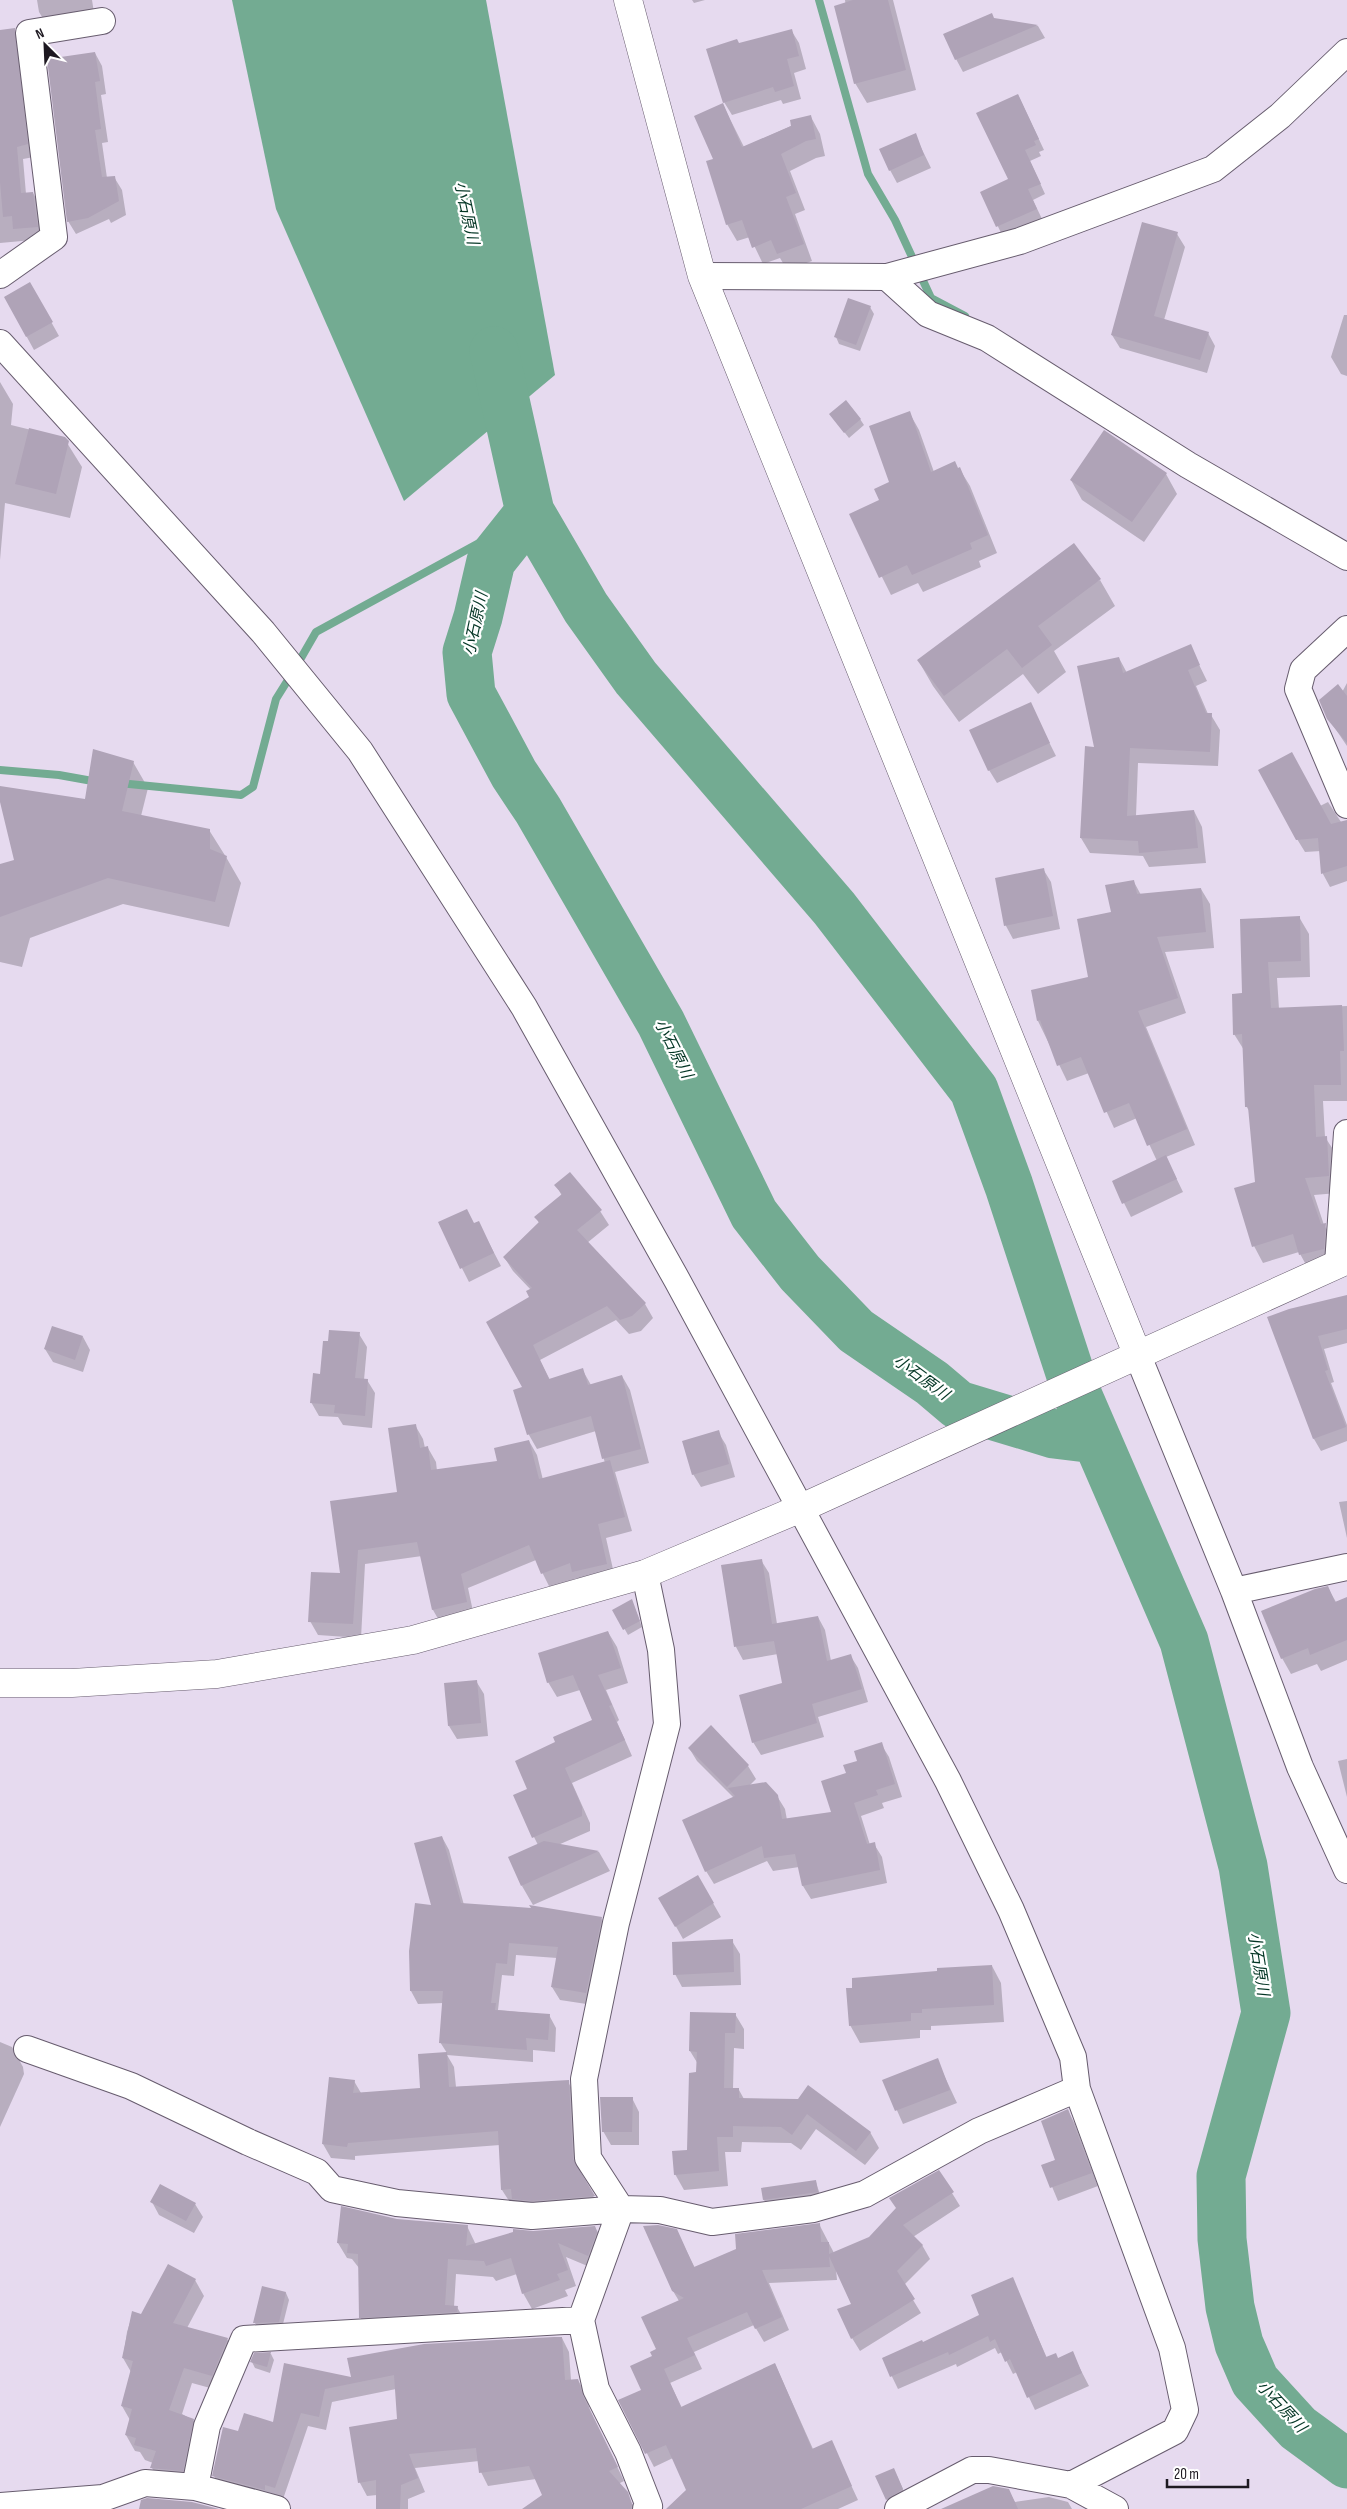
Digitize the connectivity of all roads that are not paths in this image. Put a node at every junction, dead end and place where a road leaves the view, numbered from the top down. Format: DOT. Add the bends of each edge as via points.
graph roads {
  1 [pos="628,0"];
  2 [pos="102,21"];
  3 [pos="1347,52"];
  4 [pos="0,275"];
  5 [pos="702,276"];
  6 [pos="887,277"];
  7 [pos="0,343"];
  8 [pos="1347,557"];
  9 [pos="1347,629"];
  10 [pos="1347,805"];
  11 [pos="1347,1133"];
  12 [pos="1342,1262"];
  13 [pos="1138,1356"];
  14 [pos="806,1505"];
  15 [pos="1347,1567"];
  16 [pos="645,1574"];
  17 [pos="1234,1591"];
  18 [pos="0,1682"];
  19 [pos="1337,1825"];
  20 [pos="1347,1870"];
  21 [pos="28,2049"];
  22 [pos="1077,2089"];
  23 [pos="621,2209"];
  24 [pos="581,2320"];
  25 [pos="1072,2485"];
  26 [pos="196,2487"];
  27 [pos="0,2506"];
  28 [pos="649,2508"];
  29 [pos="277,2509"];
  30 [pos="898,2509"];
  31 [pos="1115,2509"];
  1 -- 5 [label="street"];
  2 -- 4 [label="street" via="29,33 54,237"];
  3 -- 6 [label="street" via="1280,116 1213,169 1020,240"];
  5 -- 6 [label="street"];
  5 -- 13 [label="street"];
  6 -- 8 [label="street" via="928,314 987,338 1188,465"];
  7 -- 14 [label="street" via="263,632 360,751 524,1007"];
  9 -- 10 [label="street" via="1303,670 1298,689"];
  11 -- 12 [label="street"];
  12 -- 13 [label="street"];
  13 -- 14 [label="street"];
  13 -- 17 [label="street"];
  14 -- 16 [label="street"];
  14 -- 22 [label="street" via="1011,1910 1073,2057"];
  15 -- 17 [label="street"];
  16 -- 18 [label="street" via="413,1640 227,1672 72,1683"];
  16 -- 23 [label="street" via="661,1650 668,1724 616,1923 584,2079 588,2158"];
  17 -- 19 [label="street" via="1300,1767"];
  19 -- 20 [label="street"];
  21 -- 23 [label="street" via="131,2086 316,2172 332,2189 397,2202 532,2216"];
  22 -- 23 [label="street" via="979,2131 865,2194 813,2209 712,2222 660,2210"];
  22 -- 25 [label="street" via="1172,2348 1185,2410 1175,2431"];
  23 -- 24 [label="street"];
  24 -- 26 [label="street" via="244,2339 207,2426"];
  24 -- 28 [label="street" via="596,2389 628,2452"];
  25 -- 30 [label="street" via="989,2470 972,2470"];
  25 -- 31 [label="street"];
  26 -- 27 [label="street" via="145,2483 102,2498"];
  26 -- 29 [label="street"];
}
